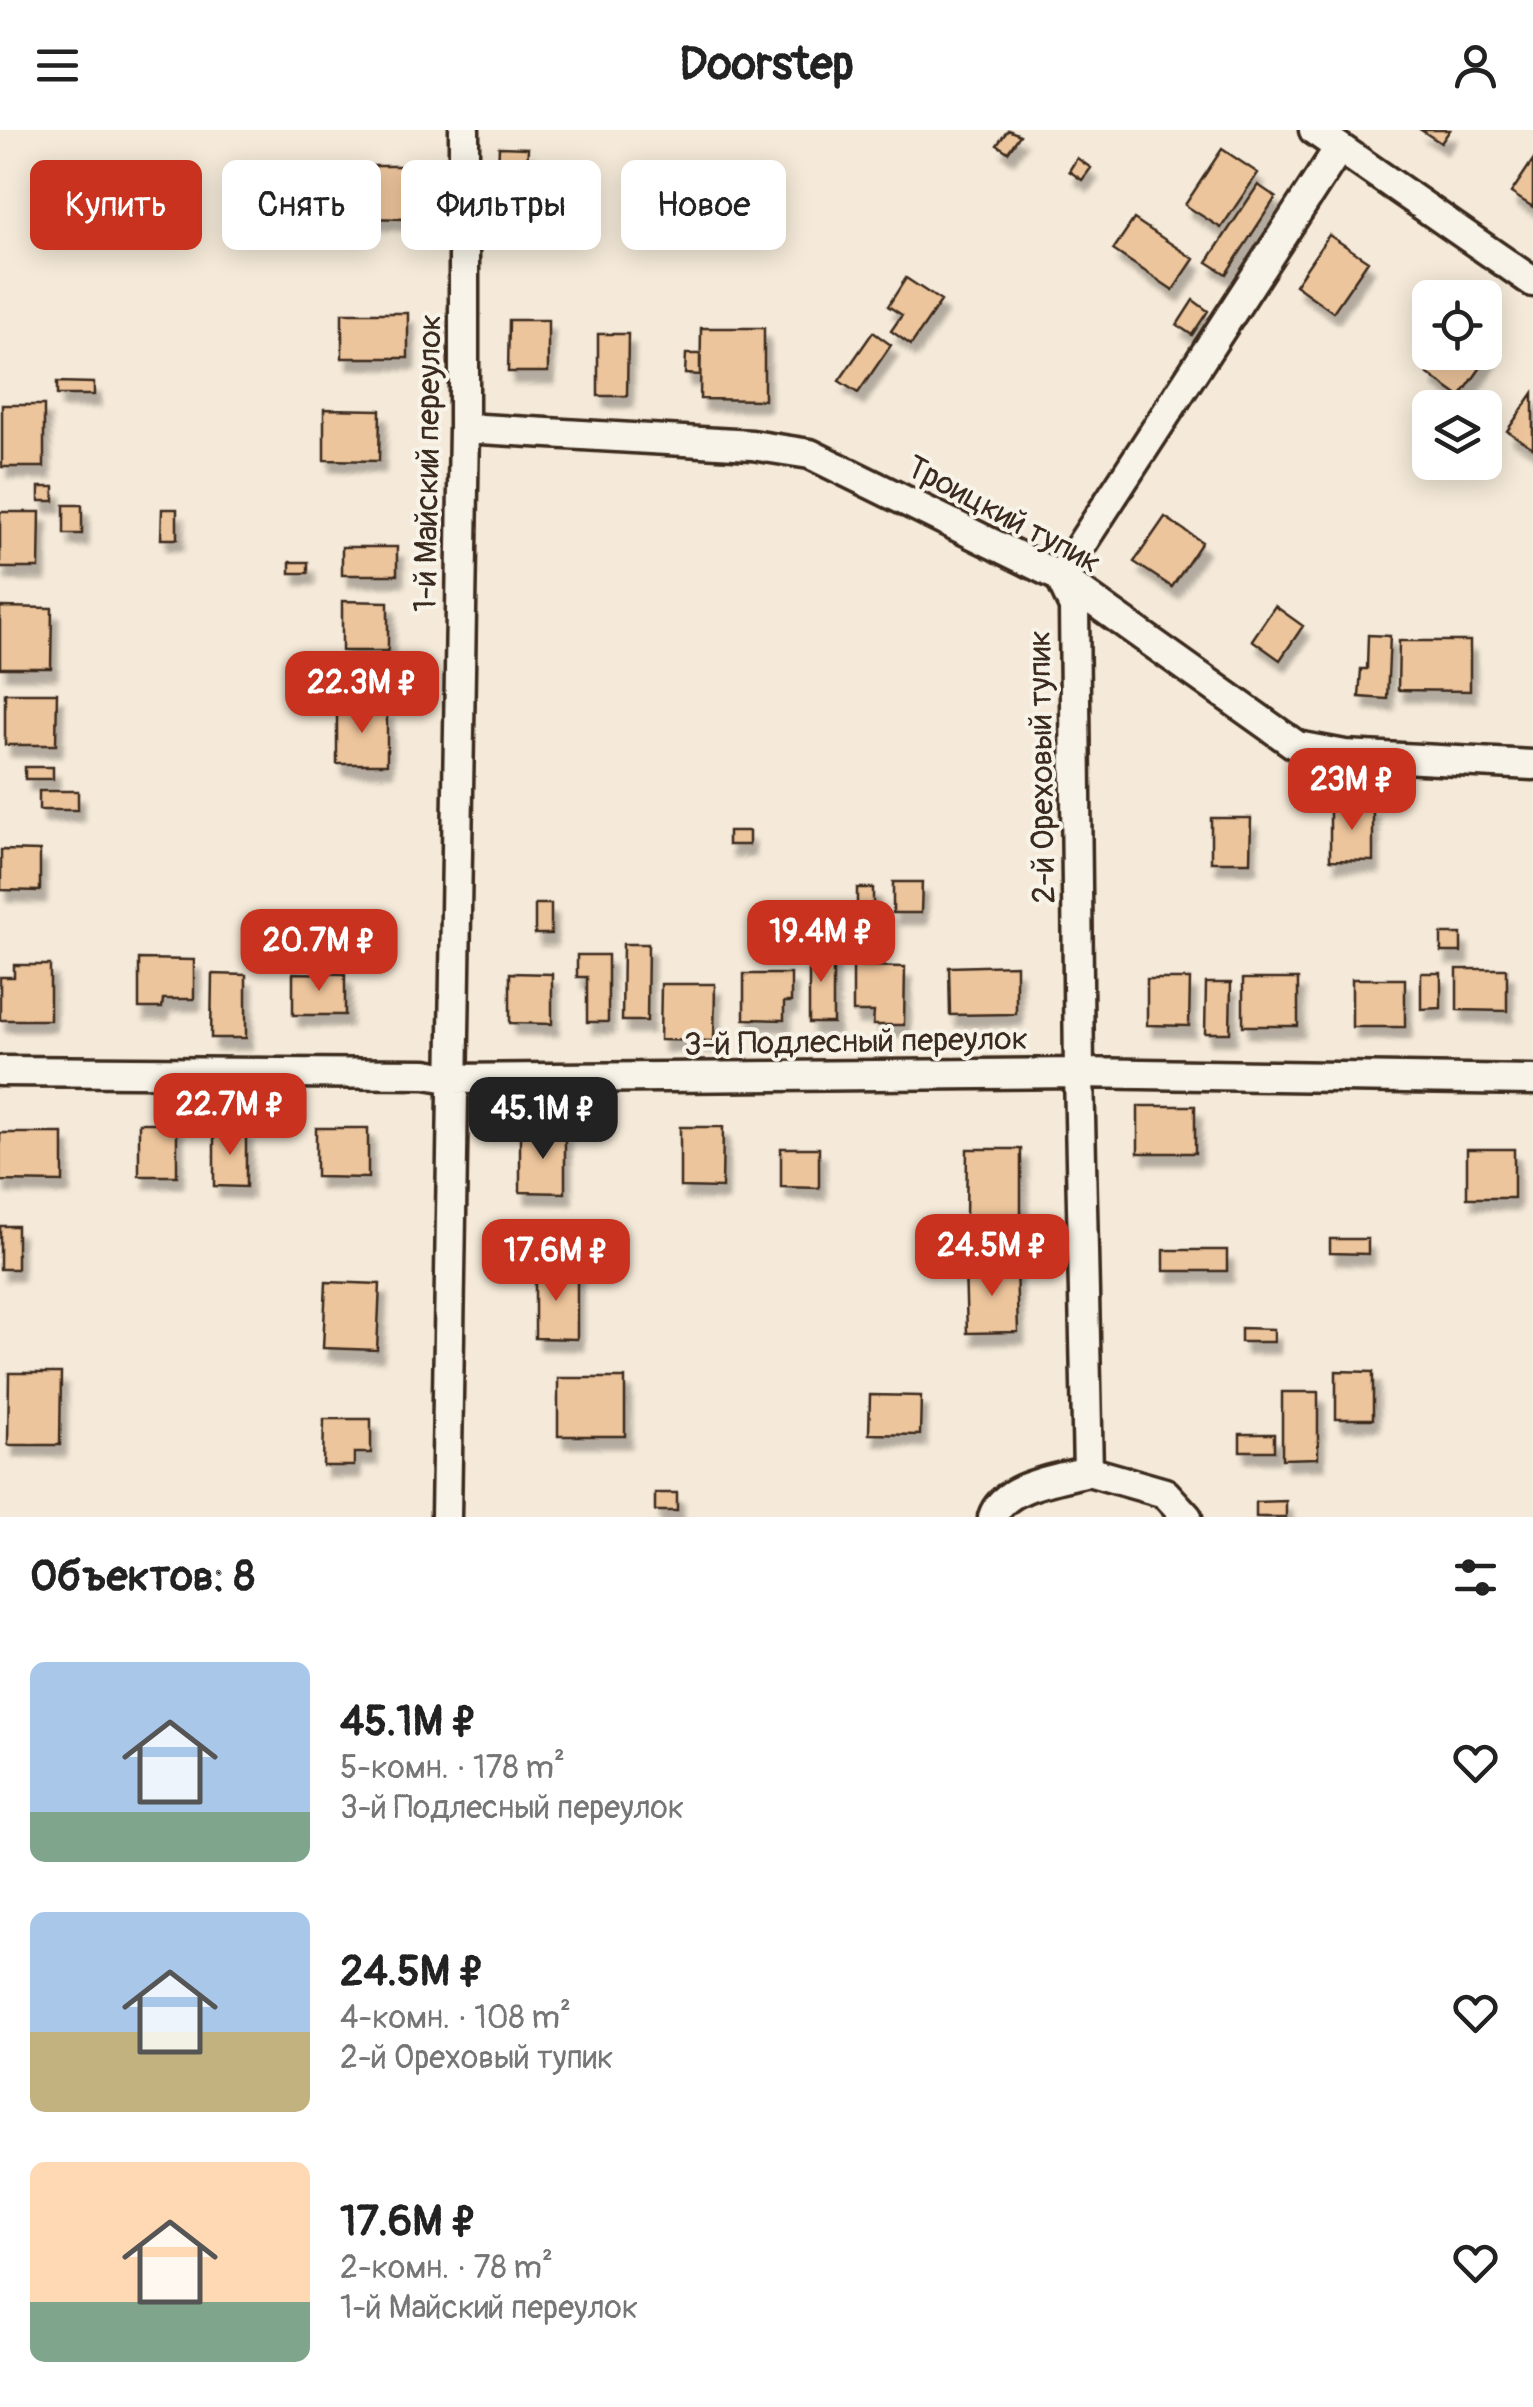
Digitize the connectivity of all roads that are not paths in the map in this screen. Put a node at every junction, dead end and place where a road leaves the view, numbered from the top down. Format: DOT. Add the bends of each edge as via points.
graph roads {
  1 [pos="464,130"];
  2 [pos="1314,130"];
  3 [pos="1339,148"];
  4 [pos="1533,282"];
  5 [pos="464,428"];
  6 [pos="1060,577"];
  7 [pos="1533,765"];
  8 [pos="0,1071"];
  9 [pos="1079,1074"];
  10 [pos="454,1080"];
  11 [pos="1533,1080"];
  12 [pos="1088,1470"];
  13 [pos="446,1517"];
  14 [pos="992,1517"];
  15 [pos="1187,1517"];
  1 -- 5 [label="street, 1-й Майский переулок"];
  2 -- 3 [label="street"];
  3 -- 4 [label="street"];
  3 -- 6 [label="street"];
  5 -- 6 [label="street, Троицкий тупик" via="810,454"];
  5 -- 10 [label="street, 1-й Майский переулок"];
  6 -- 7 [label="street, Троицкий тупик" via="1297,746 1346,755"];
  6 -- 9 [label="street, 2-й Ореховый тупик" via="1074,607"];
  8 -- 10 [label="street, 3-й Подлесный переулок" via="426,1074"];
  9 -- 10 [label="street, 3-й Подлесный переулок"];
  9 -- 11 [label="street, 3-й Подлесный переулок"];
  9 -- 12 [label="street, 2-й Ореховый тупик"];
  10 -- 13 [label="street, 1-й Майский переулок"];
  12 -- 14 [label="street" via="1024,1489"];
  12 -- 15 [label="street" via="1165,1492"];
}
